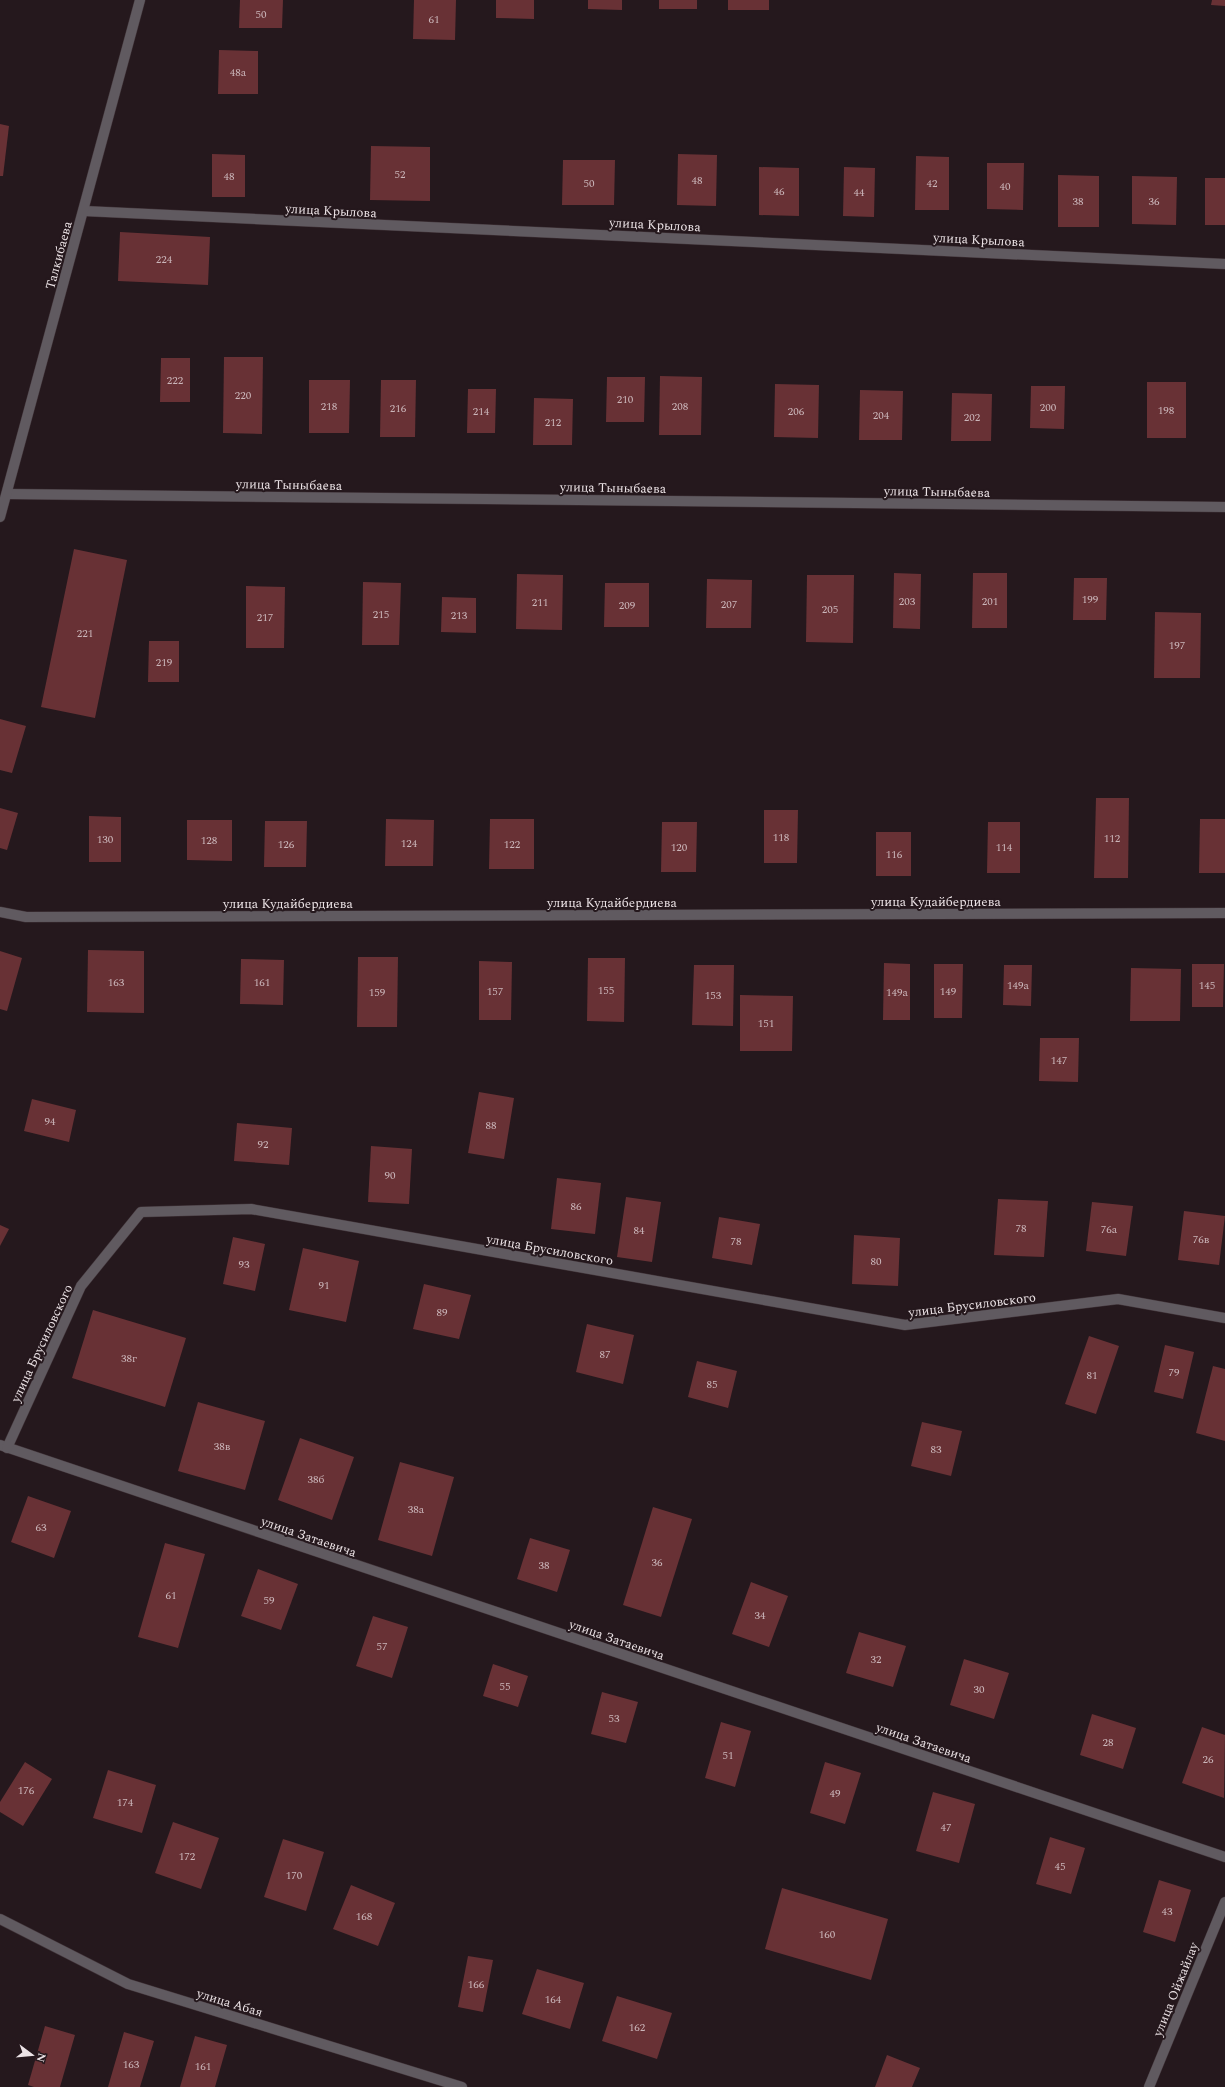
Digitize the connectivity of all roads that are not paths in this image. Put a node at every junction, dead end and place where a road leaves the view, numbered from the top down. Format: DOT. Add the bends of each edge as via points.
graph roads {
  1 [pos="140,0"];
  2 [pos="84,211"];
  3 [pos="1225,264"];
  4 [pos="4,494"];
  5 [pos="1225,506"];
  6 [pos="0,516"];
  7 [pos="0,912"];
  8 [pos="1225,914"];
  9 [pos="1225,1318"];
  10 [pos="3,1447"];
  11 [pos="1225,1857"];
  12 [pos="1225,1902"];
  13 [pos="0,1919"];
  14 [pos="462,2087"];
  15 [pos="1149,2087"];
  1 -- 2 [label="street, Талкибаева"];
  2 -- 3 [label="street, улица Крылова"];
  2 -- 4 [label="street, Талкибаева"];
  4 -- 5 [label="street, улица Тыныбаева"];
  4 -- 6 [label="street, Талкибаева"];
  7 -- 8 [label="street, улица Кудайбердиева" via="26,916"];
  9 -- 10 [label="street, улица Брусиловского" via="1118,1299 905,1325 251,1209 141,1212 81,1286"];
  10 -- 11 [label="street, улица Затаевича"];
  12 -- 15 [label="street, улица Ойжайлау"];
  13 -- 14 [label="street, улица Абая" via="128,1984"];
}
